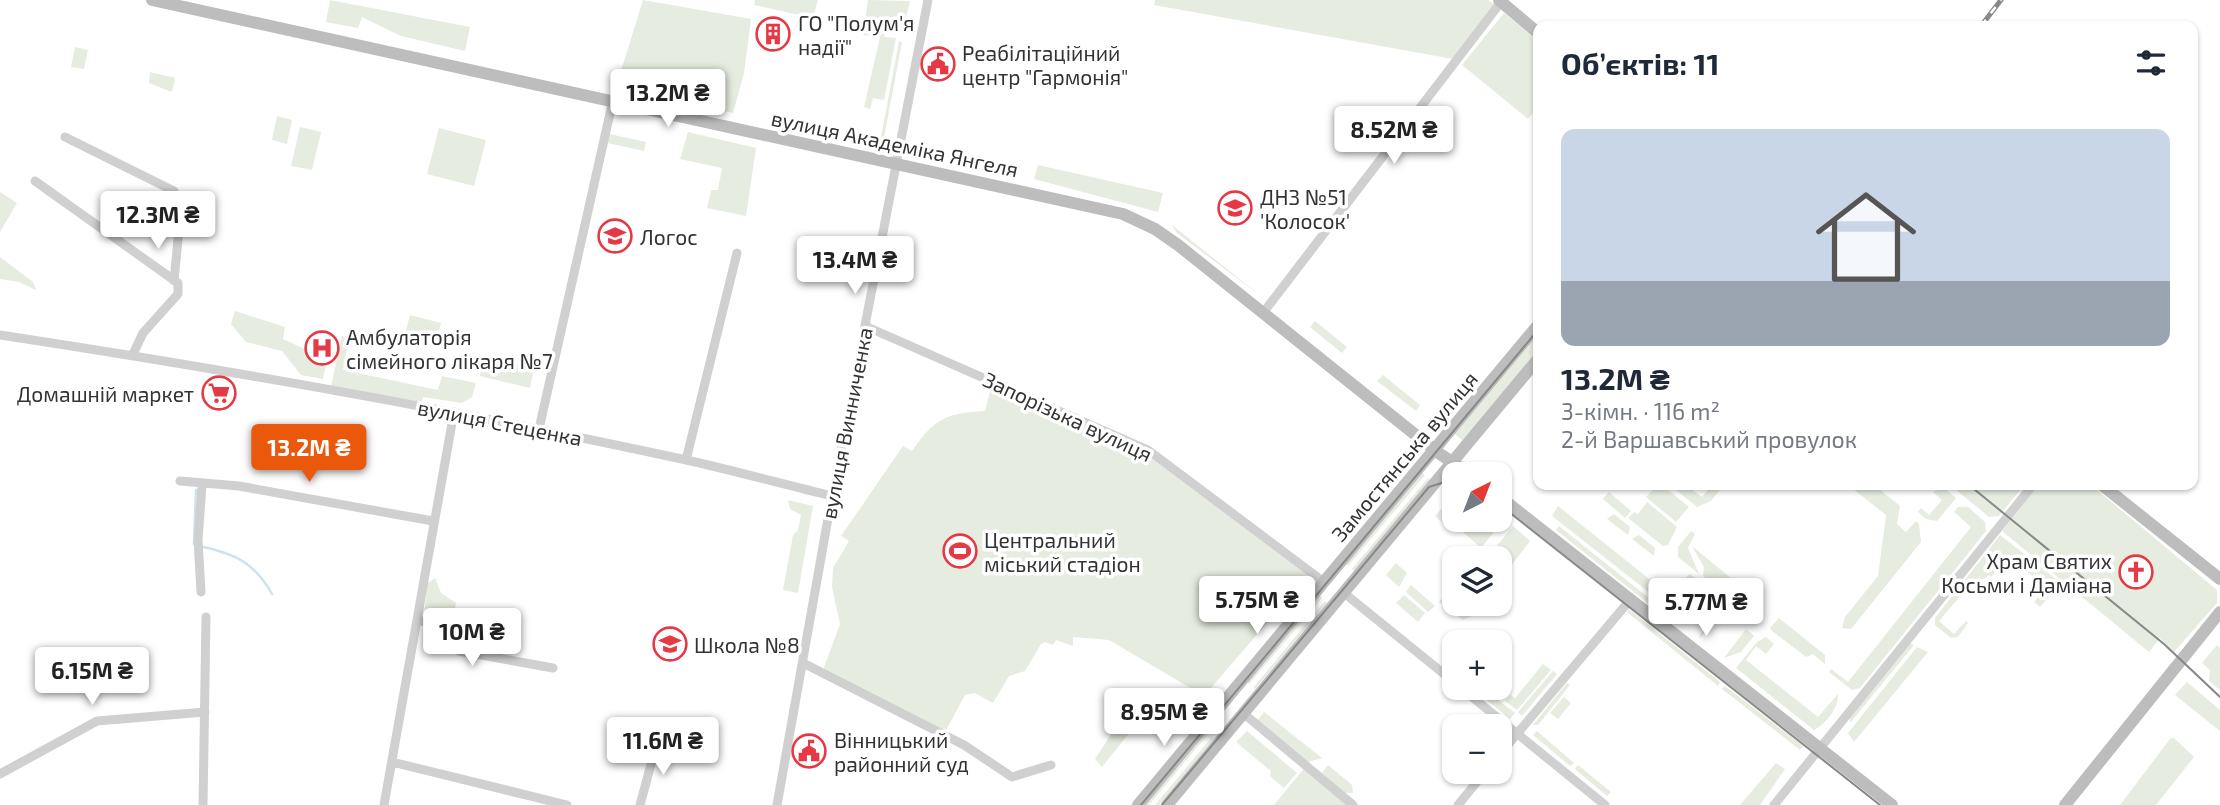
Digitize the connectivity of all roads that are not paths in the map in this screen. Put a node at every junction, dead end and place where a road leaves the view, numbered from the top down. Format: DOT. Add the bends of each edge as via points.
graph roads {
  1 [pos="152,0"];
  2 [pos="928,0"];
  3 [pos="1500,1"];
  4 [pos="1533,29"];
  5 [pos="613,100"];
  6 [pos="65,137"];
  7 [pos="897,163"];
  8 [pos="34,181"];
  9 [pos="737,253"];
  10 [pos="174,281"];
  11 [pos="1263,313"];
  12 [pos="865,326"];
  13 [pos="1533,331"];
  14 [pos="0,335"];
  15 [pos="133,354"];
  16 [pos="1533,365"];
  17 [pos="454,412"];
  18 [pos="539,429"];
  19 [pos="1434,450"];
  20 [pos="685,460"];
  21 [pos="1453,462"];
  22 [pos="1442,475"];
  23 [pos="180,481"];
  24 [pos="202,485"];
  25 [pos="2029,490"];
  26 [pos="2108,490"];
  27 [pos="832,496"];
  28 [pos="1512,507"];
  29 [pos="433,521"];
  30 [pos="2220,579"];
  31 [pos="1324,582"];
  32 [pos="201,592"];
  33 [pos="1344,593"];
  34 [pos="1630,600"];
  35 [pos="2220,612"];
  36 [pos="206,617"];
  37 [pos="417,620"];
  38 [pos="803,663"];
  39 [pos="553,668"];
  40 [pos="1442,672"];
  41 [pos="1476,700"];
  42 [pos="205,712"];
  43 [pos="1243,713"];
  44 [pos="1517,734"];
  45 [pos="1512,740"];
  46 [pos="657,742"];
  47 [pos="1820,748"];
  48 [pos="393,762"];
  49 [pos="1051,765"];
  50 [pos="0,774"];
  51 [pos="1475,784"];
  52 [pos="203,805"];
  53 [pos="384,805"];
  54 [pos="567,805"];
  55 [pos="640,805"];
  56 [pos="778,805"];
  57 [pos="1138,805"];
  58 [pos="1167,805"];
  59 [pos="1353,805"];
  60 [pos="1458,805"];
  61 [pos="1605,805"];
  62 [pos="1773,805"];
  63 [pos="1892,805"];
  64 [pos="2065,805"];
  1 -- 5 [label="main road, вулиця Академіка Янгеля"];
  2 -- 7 [label="street, вулиця Винниченка"];
  3 -- 4 [label="main road"];
  3 -- 11 [label="street"];
  5 -- 7 [label="main road, вулиця Академіка Янгеля"];
  5 -- 18 [label="street"];
  6 -- 10 [label="street" via="174,191 181,208"];
  7 -- 11 [label="main road, вулиця Академіка Янгеля" via="1103,208 1140,221 1178,245"];
  7 -- 12 [label="street, вулиця Винниченка"];
  8 -- 10 [label="street"];
  9 -- 20 [label="street"];
  10 -- 15 [label="street" via="178,294 142,333"];
  11 -- 19 [label="main road, вулиця Академіка Янгеля"];
  12 -- 27 [label="street, вулиця Винниченка"];
  12 -- 31 [label="street, Запорізька вулиця" via="1148,450"];
  13 -- 19 [label="main road, Замостянська вулиця"];
  14 -- 15 [label="street, вулиця Стеценка"];
  15 -- 17 [label="street, вулиця Стеценка"];
  16 -- 21 [label="main road, Замостянська вулиця"];
  17 -- 18 [label="street, вулиця Стеценка"];
  17 -- 29 [label="street"];
  18 -- 20 [label="street, вулиця Стеценка"];
  19 -- 21 [label="main road, вулиця Академіка Янгеля"];
  19 -- 31 [label="main road, Замостянська вулиця"];
  20 -- 27 [label="street, вулиця Стеценка"];
  22 -- 33 [label="main road, Замостянська вулиця"];
  23 -- 24 [label="street"];
  24 -- 29 [label="street" via="239,486"];
  24 -- 32 [label="street"];
  25 -- 47 [label="street"];
  26 -- 30 [label="main road"];
  27 -- 38 [label="street, вулиця Винниченка"];
  28 -- 34 [label="main road"];
  29 -- 37 [label="street"];
  31 -- 57 [label="main road, Замостянська вулиця"];
  33 -- 40 [label="street"];
  33 -- 43 [label="main road, Замостянська вулиця"];
  34 -- 44 [label="street"];
  34 -- 47 [label="main road"];
  35 -- 64 [label="main road"];
  36 -- 42 [label="street"];
  37 -- 39 [label="street" via="456,628 461,637 459,651"];
  37 -- 48 [label="street"];
  38 -- 49 [label="street" via="964,745 1012,777"];
  38 -- 56 [label="street, вулиця Винниченка"];
  41 -- 44 [label="street"];
  42 -- 50 [label="street" via="97,721"];
  42 -- 52 [label="street"];
  43 -- 58 [label="main road, Замостянська вулиця"];
  43 -- 59 [label="street"];
  44 -- 45 [label="street"];
  44 -- 61 [label="street"];
  46 -- 55 [label="street"];
  47 -- 62 [label="street"];
  47 -- 63 [label="main road"];
  48 -- 53 [label="street"];
  48 -- 54 [label="street"];
  51 -- 60 [label="street"];
}
